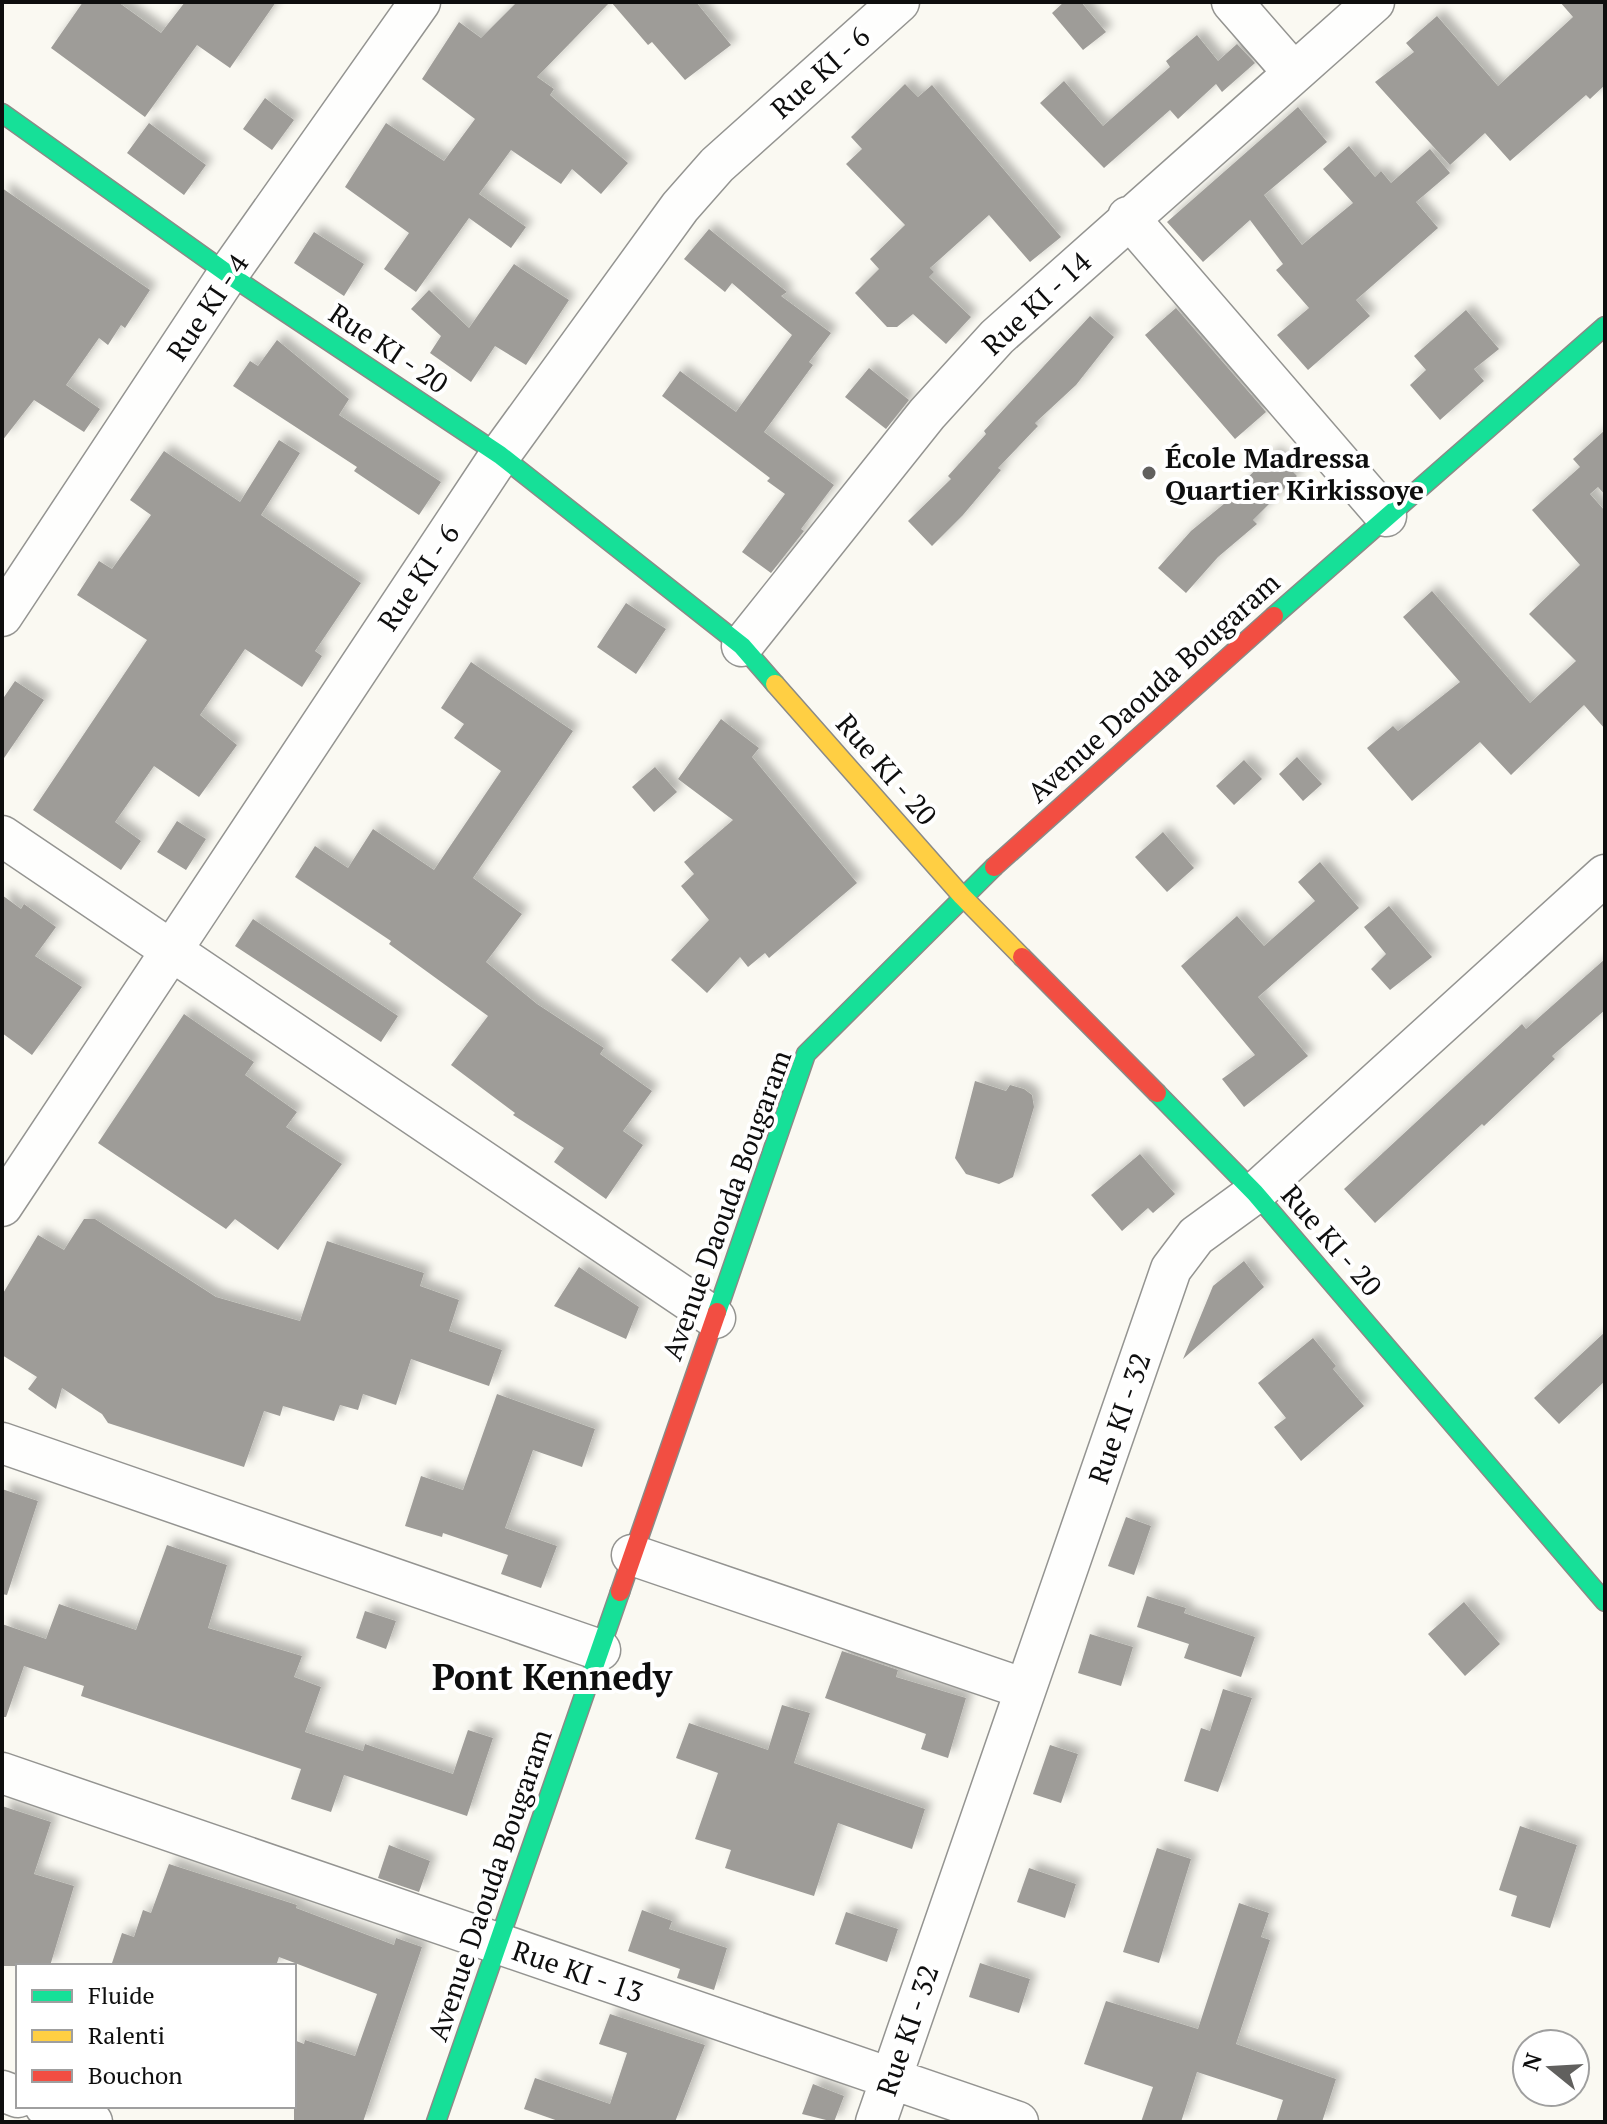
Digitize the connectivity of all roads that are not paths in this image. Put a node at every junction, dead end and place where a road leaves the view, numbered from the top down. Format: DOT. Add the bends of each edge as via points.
graph roads {
  1 [pos="420,2"];
  2 [pos="899,2"];
  3 [pos="1232,2"];
  4 [pos="1374,2"];
  5 [pos="1293,72"];
  6 [pos="2,113"];
  7 [pos="1128,217"];
  8 [pos="228,274"];
  9 [pos="1601,337"];
  10 [pos="500,455"];
  11 [pos="1386,516"];
  12 [pos="2,616"];
  13 [pos="742,646"];
  14 [pos="2,836"];
  15 [pos="1605,875"];
  16 [pos="962,896"];
  17 [pos="171,951"];
  18 [pos="1255,1193"];
  19 [pos="2,1206"];
  20 [pos="715,1318"];
  21 [pos="2,1443"];
  22 [pos="632,1555"];
  23 [pos="1605,1602"];
  24 [pos="600,1650"];
  25 [pos="1025,1689"];
  26 [pos="2,1773"];
  27 [pos="498,1944"];
  28 [pos="891,2077"];
  29 [pos="51,2108"];
  30 [pos="92,2122"];
  31 [pos="436,2122"];
  32 [pos="876,2122"];
  33 [pos="1018,2122"];
  1 -- 8 [label="street, Rue KI - 4"];
  2 -- 10 [label="street, Rue KI - 6" via="717,165 680,207"];
  3 -- 5 [label="street"];
  4 -- 5 [label="street, Rue KI - 14"];
  5 -- 7 [label="street, Rue KI - 14"];
  6 -- 8 [label="street, Rue KI - 20"];
  7 -- 11 [label="street"];
  7 -- 13 [label="street, Rue KI - 14" via="997,337 927,414"];
  8 -- 10 [label="street, Rue KI - 20"];
  8 -- 12 [label="street, Rue KI - 4"];
  9 -- 11 [label="street, Avenue Daouda Bougaram"];
  10 -- 13 [label="street, Rue KI - 20"];
  10 -- 17 [label="street, Rue KI - 6"];
  11 -- 16 [label="street, Avenue Daouda Bougaram"];
  13 -- 16 [label="street, Rue KI - 20"];
  14 -- 17 [label="street"];
  15 -- 18 [label="street, Rue KI - 32"];
  16 -- 18 [label="street, Rue KI - 20"];
  16 -- 20 [label="street, Avenue Daouda Bougaram" via="806,1054"];
  17 -- 19 [label="street, Rue KI - 6"];
  17 -- 20 [label="street"];
  18 -- 23 [label="street, Rue KI - 20"];
  18 -- 25 [label="street, Rue KI - 32" via="1196,1236 1171,1269"];
  20 -- 22 [label="street, Avenue Daouda Bougaram"];
  21 -- 24 [label="street"];
  22 -- 24 [label="street, Avenue Daouda Bougaram"];
  22 -- 25 [label="street"];
  24 -- 27 [label="street, Avenue Daouda Bougaram"];
  25 -- 28 [label="street, Rue KI - 32"];
  26 -- 27 [label="street, Rue KI - 13"];
  27 -- 28 [label="street, Rue KI - 13"];
  27 -- 31 [label="street, Avenue Daouda Bougaram"];
  28 -- 32 [label="street, Rue KI - 32"];
  28 -- 33 [label="street, Rue KI - 13"];
  29 -- 30 [label="street"];
}
